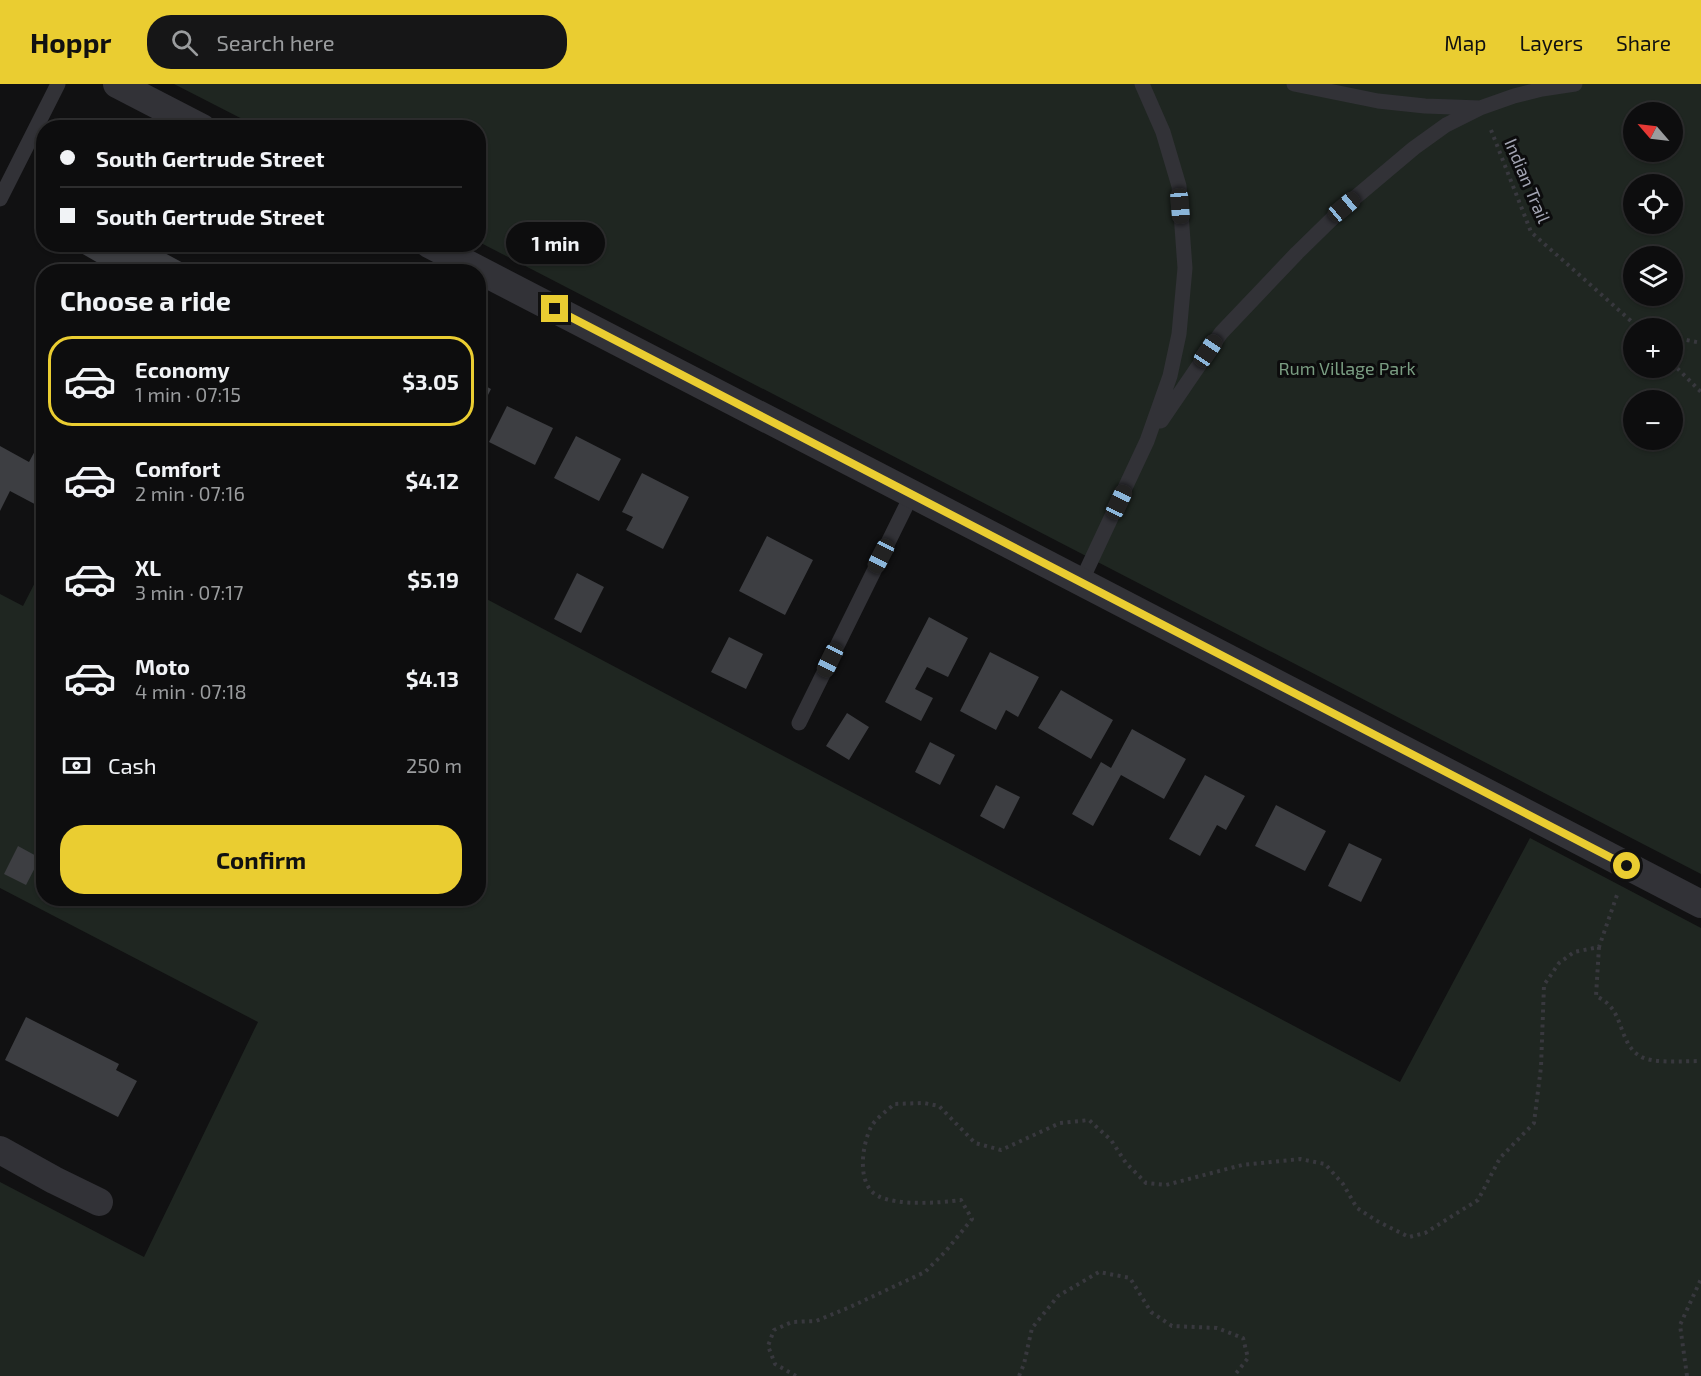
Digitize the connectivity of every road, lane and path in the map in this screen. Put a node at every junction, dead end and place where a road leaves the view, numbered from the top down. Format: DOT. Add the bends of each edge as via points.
graph roads {
  1 [pos="58,84"];
  2 [pos="117,84"];
  3 [pos="1142,84"];
  4 [pos="1294,84"];
  5 [pos="1575,84"];
  6 [pos="1480,108"];
  7 [pos="40,120"];
  8 [pos="186,120"];
  9 [pos="36,128"];
  10 [pos="0,199"];
  11 [pos="444,252"];
  12 [pos="468,264"];
  13 [pos="486,274"];
  14 [pos="1628,318"];
  15 [pos="1683,339"];
  16 [pos="1701,343"];
  17 [pos="1683,374"];
  18 [pos="1701,392"];
  19 [pos="1147,441"];
  20 [pos="912,494"];
  21 [pos="1081,582"];
  22 [pos="799,723"];
  23 [pos="1627,866"];
  24 [pos="1701,904"];
  25 [pos="1599,946"];
  26 [pos="1701,1061"];
  27 [pos="0,1150"];
  28 [pos="99,1202"];
  29 [pos="1701,1279"];
  30 [pos="796,1376"];
  31 [pos="1019,1376"];
  32 [pos="1234,1376"];
  33 [pos="1687,1376"];
  1 -- 7 [label="lane"];
  2 -- 8 [label="street"];
  3 -- 19 [label="lane" via="1163,132 1179,186 1185,268 1179,334 1170,376"];
  4 -- 6 [label="lane" via="1378,101"];
  5 -- 6 [label="lane"];
  6 -- 14 [label="path, Indian Trail" via="1531,232"];
  6 -- 19 [label="lane" via="1446,124 1414,148 1297,253 1221,333"];
  9 -- 10 [label="lane"];
  11 -- 12 [label="street"];
  13 -- 20 [label="street"];
  15 -- 16 [label="path"];
  17 -- 18 [label="path"];
  19 -- 21 [label="lane"];
  20 -- 21 [label="street"];
  20 -- 22 [label="lane"];
  21 -- 23 [label="street"];
  23 -- 24 [label="street"];
  23 -- 25 [label="path"];
  25 -- 26 [label="path" via="1596,996 1609,1004 1628,1044 1640,1057"];
  25 -- 30 [label="path" via="1574,952 1559,963 1544,984 1534,1123 1500,1158 1478,1200 1425,1233 1408,1237 1357,1208 1325,1164 1300,1159 1242,1165 1166,1185 1146,1183 1089,1120 1060,1123 1001,1150 975,1143 939,1106 894,1104 871,1126 862,1157 865,1182 875,1195 897,1203 961,1200 972,1219 925,1272 816,1321 792,1322 774,1330 768,1346 775,1364"];
  27 -- 28 [label="street"];
  29 -- 33 [label="path" via="1680,1325"];
  31 -- 32 [label="path" via="1032,1328 1058,1296 1099,1272 1130,1278 1151,1312 1172,1326 1217,1328 1243,1338 1248,1358"];
}
